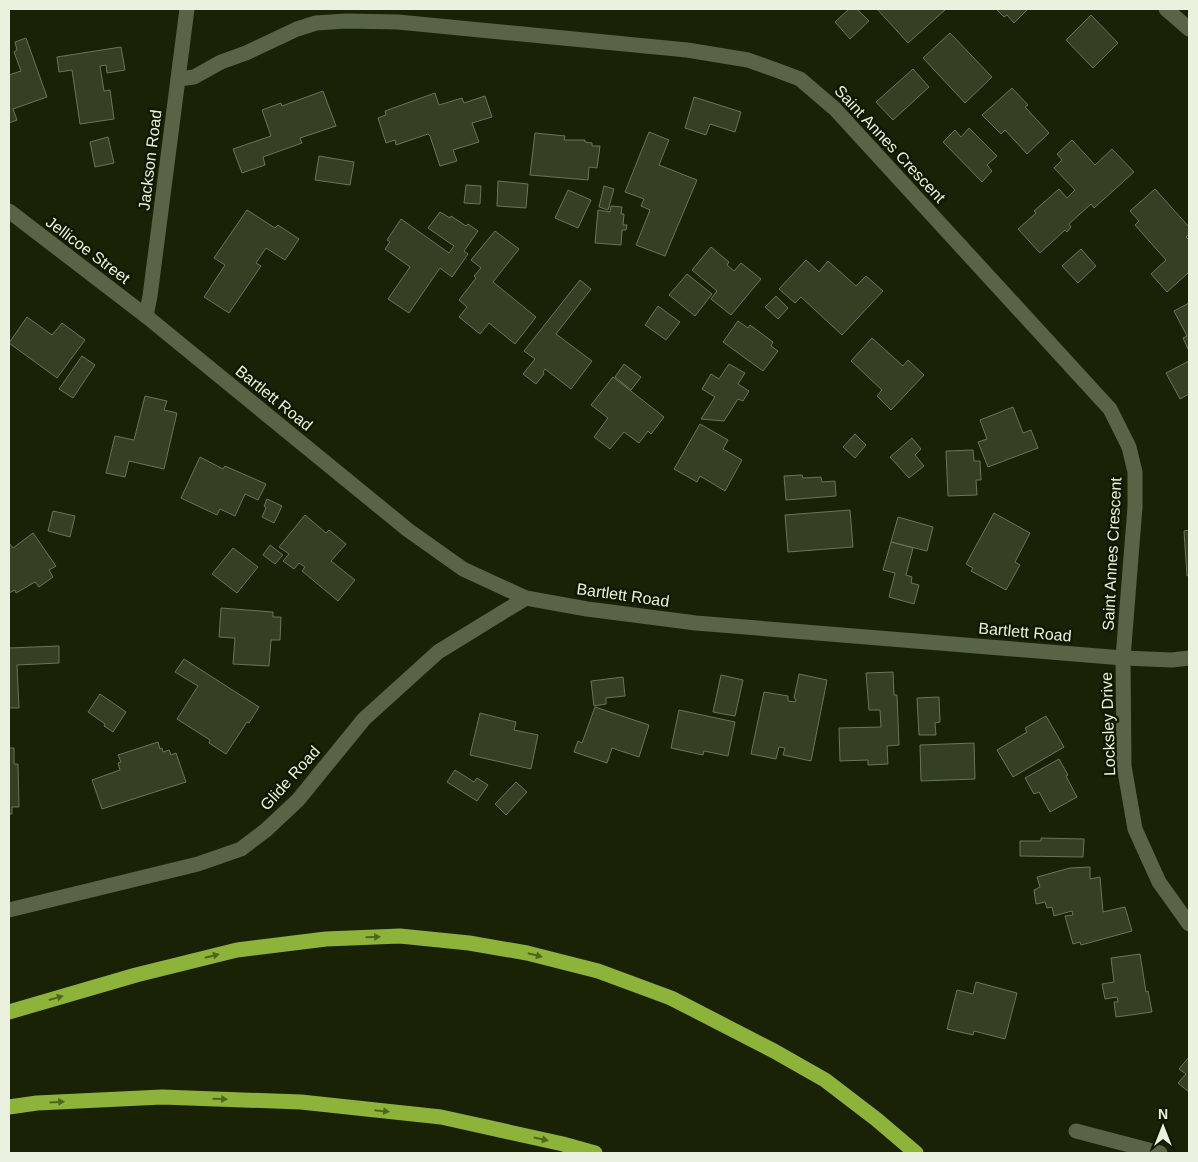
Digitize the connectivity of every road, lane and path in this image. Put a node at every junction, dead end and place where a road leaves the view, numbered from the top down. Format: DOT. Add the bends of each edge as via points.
graph roads {
  1 [pos="187,9"];
  2 [pos="1166,9"];
  3 [pos="1189,29"];
  4 [pos="178,79"];
  5 [pos="9,211"];
  6 [pos="146,316"];
  7 [pos="526,598"];
  8 [pos="1124,658"];
  9 [pos="1189,658"];
  10 [pos="9,910"];
  11 [pos="1189,924"];
  12 [pos="9,1012"];
  13 [pos="9,1107"];
  14 [pos="1076,1131"];
  15 [pos="595,1153"];
  16 [pos="916,1153"];
  17 [pos="1160,1153"];
  1 -- 4 [label="street, Jackson Road"];
  2 -- 3 [label="street"];
  4 -- 6 [label="street, Jackson Road"];
  4 -- 8 [label="street, Saint Annes Crescent" via="194,77 297,28 346,21 398,22 687,50 748,60 800,80 835,108 1110,409 1129,447 1135,472"];
  5 -- 6 [label="street, Jellicoe Street"];
  6 -- 7 [label="street, Bartlett Road" via="408,530 463,569"];
  7 -- 8 [label="street, Bartlett Road" via="696,623"];
  7 -- 10 [label="street, Glide Road" via="438,652 364,719 298,800 241,849 198,864"];
  8 -- 9 [label="street, Bartlett Road"];
  8 -- 11 [label="street, Locksley Drive" via="1124,766 1135,828 1159,882"];
  12 -- 16 [label="highway, one-way" via="237,950 326,939 400,936 469,943 527,953 598,971 670,998 774,1050 825,1080"];
  13 -- 15 [label="highway, one-way" via="162,1097 301,1102 440,1117"];
  14 -- 17 [label="street"];
}
